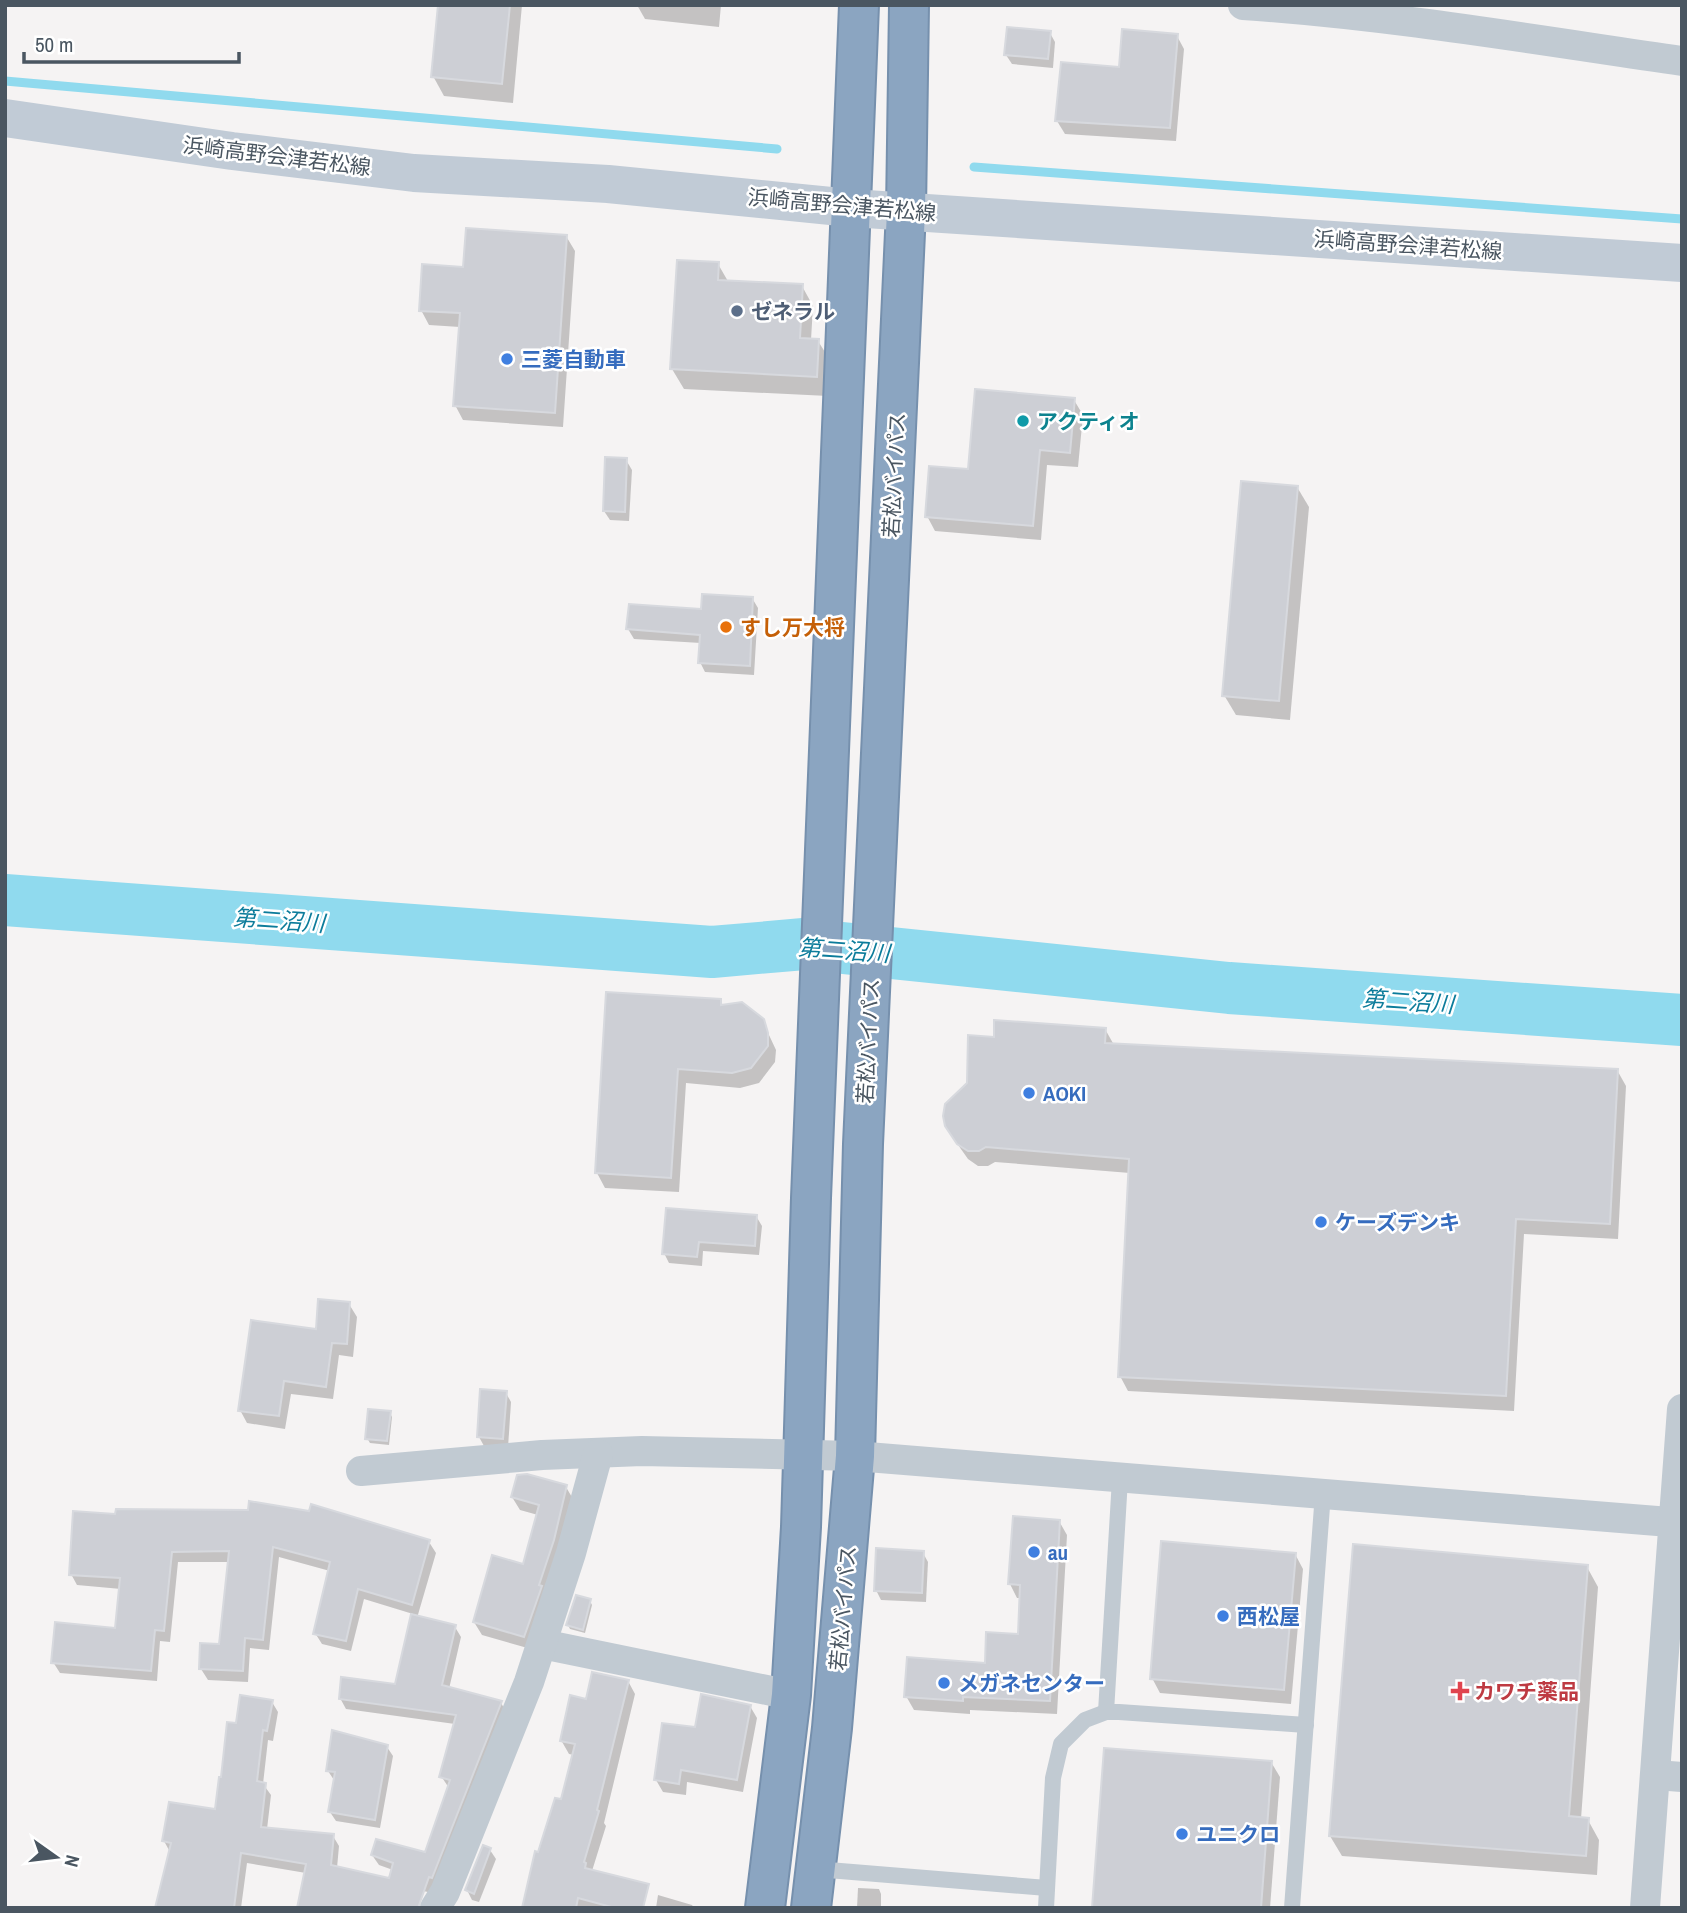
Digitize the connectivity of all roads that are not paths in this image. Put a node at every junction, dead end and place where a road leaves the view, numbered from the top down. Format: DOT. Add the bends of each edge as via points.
graph roads {
  1 [pos="859,5"];
  2 [pos="909,5"];
  3 [pos="1244,5"];
  4 [pos="1682,61"];
  5 [pos="5,118"];
  6 [pos="851,208"];
  7 [pos="906,211"];
  8 [pos="1682,263"];
  9 [pos="1682,1409"];
  10 [pos="598,1454"];
  11 [pos="804,1455"];
  12 [pos="855,1456"];
  13 [pos="361,1471"];
  14 [pos="1120,1479"];
  15 [pos="1323,1493"];
  16 [pos="1678,1523"];
  17 [pos="541,1644"];
  18 [pos="791,1695"];
  19 [pos="1106,1712"];
  20 [pos="1306,1725"];
  21 [pos="1669,1776"];
  22 [pos="817,1869"];
  23 [pos="1048,1888"];
  24 [pos="435,1908"];
  25 [pos="765,1908"];
  26 [pos="811,1908"];
  27 [pos="1046,1908"];
  28 [pos="1292,1908"];
  29 [pos="1646,1908"];
  1 -- 6 [label="highway"];
  2 -- 7 [label="highway, 若松バイパス"];
  3 -- 4 [label="street" via="1386,19"];
  5 -- 6 [label="main road, 浜崎高野会津若松線" via="414,173 608,184"];
  6 -- 7 [label="main road, 浜崎高野会津若松線"];
  6 -- 11 [label="highway"];
  7 -- 8 [label="main road, 浜崎高野会津若松線"];
  7 -- 12 [label="highway, 若松バイパス" via="862,1170"];
  9 -- 16 [label="street"];
  10 -- 11 [label="street"];
  10 -- 13 [label="street"];
  10 -- 17 [label="street"];
  11 -- 12 [label="street"];
  11 -- 18 [label="highway"];
  12 -- 14 [label="street"];
  12 -- 22 [label="highway, 若松バイパス"];
  14 -- 15 [label="street"];
  14 -- 19 [label="lane"];
  15 -- 16 [label="street"];
  15 -- 20 [label="lane"];
  16 -- 21 [label="street"];
  17 -- 18 [label="street"];
  17 -- 24 [label="street"];
  18 -- 25 [label="highway"];
  19 -- 20 [label="lane"];
  19 -- 23 [label="lane" via="1085,1720 1061,1744 1053,1778"];
  20 -- 28 [label="lane"];
  21 -- 29 [label="street"];
  22 -- 23 [label="lane"];
  22 -- 26 [label="highway, 若松バイパス"];
  23 -- 27 [label="lane"];
}
